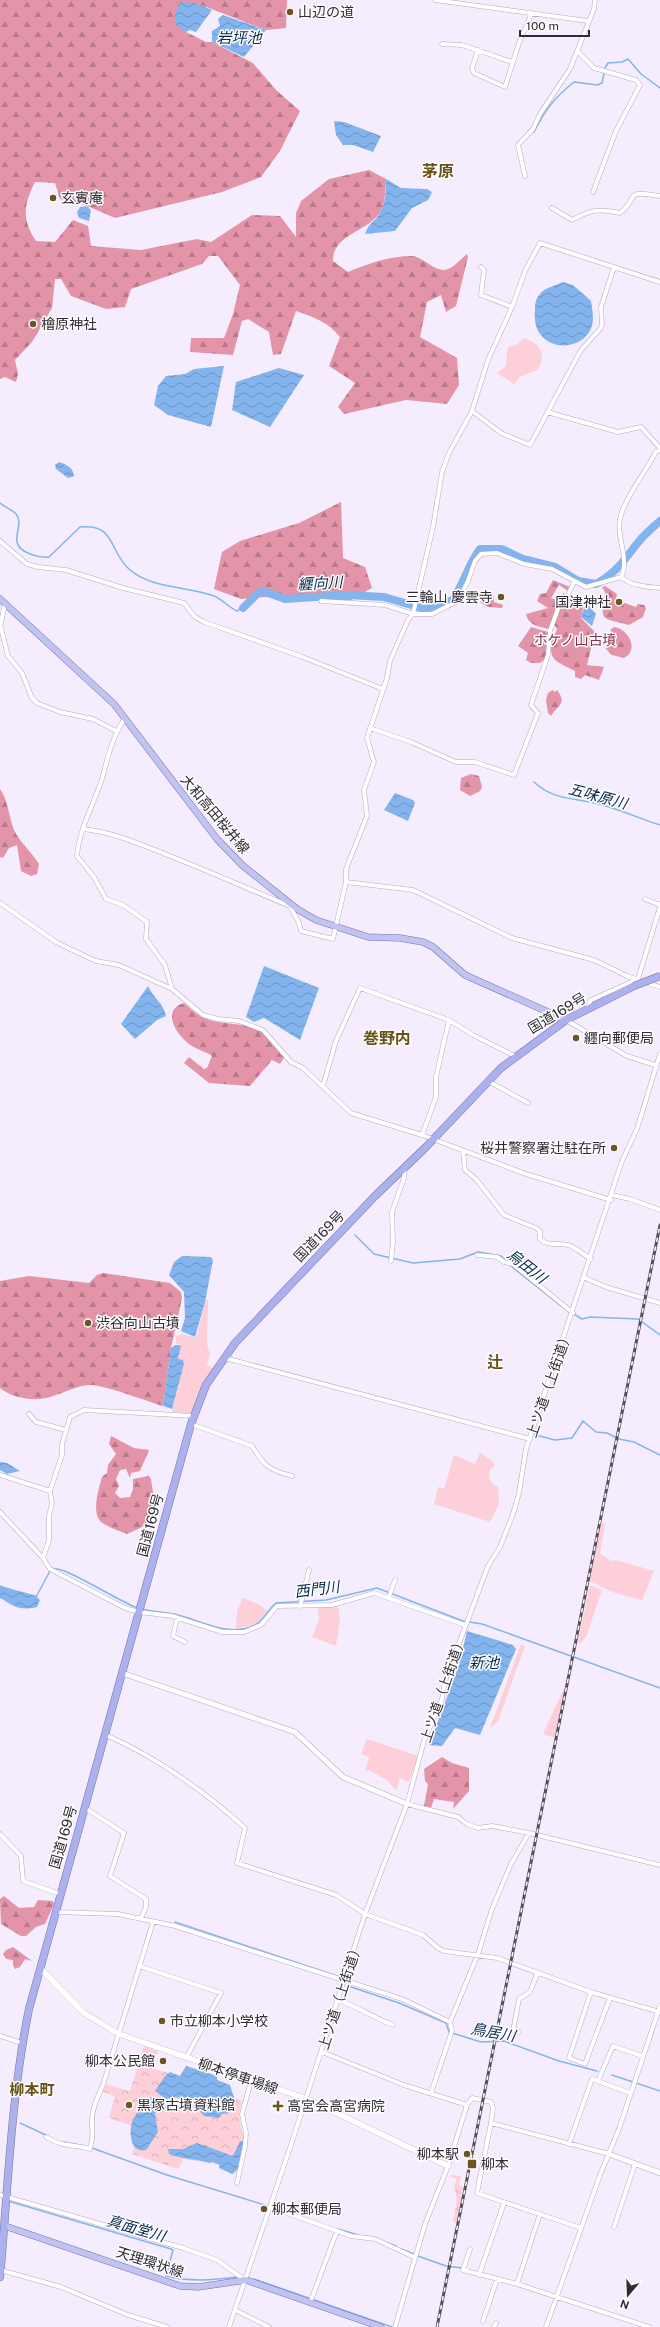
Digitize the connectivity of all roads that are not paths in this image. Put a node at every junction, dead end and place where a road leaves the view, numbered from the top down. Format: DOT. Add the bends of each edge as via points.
graph roads {
  1 [pos="435,0"];
  2 [pos="595,0"];
  3 [pos="532,13"];
  4 [pos="588,22"];
  5 [pos="442,44"];
  6 [pos="478,50"];
  7 [pos="577,51"];
  8 [pos="512,62"];
  9 [pos="525,176"];
  10 [pos="593,192"];
  11 [pos="660,196"];
  12 [pos="552,208"];
  13 [pos="481,267"];
  14 [pos="614,267"];
  15 [pos="660,282"];
  16 [pos="512,306"];
  17 [pos="472,411"];
  18 [pos="548,412"];
  19 [pos="660,449"];
  20 [pos="0,540"];
  21 [pos="621,577"];
  22 [pos="574,582"];
  23 [pos="660,588"];
  24 [pos="2,601"];
  25 [pos="321,601"];
  26 [pos="413,613"];
  27 [pos="0,628"];
  28 [pos="383,689"];
  29 [pos="125,718"];
  30 [pos="370,728"];
  31 [pos="116,731"];
  32 [pos="83,829"];
  33 [pos="346,882"];
  34 [pos="645,899"];
  35 [pos="0,903"];
  36 [pos="660,906"];
  37 [pos="294,908"];
  38 [pos="337,928"];
  39 [pos="660,976"];
  40 [pos="636,983"];
  41 [pos="660,987"];
  42 [pos="172,989"];
  43 [pos="449,1020"];
  44 [pos="566,1020"];
  45 [pos="660,1055"];
  46 [pos="515,1056"];
  47 [pos="655,1066"];
  48 [pos="488,1081"];
  49 [pos="323,1086"];
  50 [pos="528,1103"];
  51 [pos="422,1135"];
  52 [pos="433,1139"];
  53 [pos="463,1151"];
  54 [pos="405,1167"];
  55 [pos="611,1198"];
  56 [pos="660,1210"];
  57 [pos="477,1255"];
  58 [pos="590,1259"];
  59 [pos="391,1261"];
  60 [pos="585,1278"];
  61 [pos="660,1303"];
  62 [pos="573,1313"];
  63 [pos="224,1358"];
  64 [pos="29,1414"];
  65 [pos="194,1416"];
  66 [pos="191,1424"];
  67 [pos="66,1430"];
  68 [pos="530,1439"];
  69 [pos="0,1475"];
  70 [pos="292,1476"];
  71 [pos="50,1491"];
  72 [pos="0,1512"];
  73 [pos="43,1558"];
  74 [pos="309,1570"];
  75 [pos="395,1580"];
  76 [pos="390,1595"];
  77 [pos="300,1605"];
  78 [pos="139,1612"];
  79 [pos="177,1618"];
  80 [pos="466,1623"];
  81 [pos="185,1642"];
  82 [pos="122,1673"];
  83 [pos="106,1735"];
  84 [pos="407,1804"];
  85 [pos="85,1808"];
  86 [pos="529,1833"];
  87 [pos="0,1834"];
  88 [pos="660,1865"];
  89 [pos="60,1894"];
  90 [pos="55,1912"];
  91 [pos="365,1914"];
  92 [pos="141,1918"];
  93 [pos="153,1922"];
  94 [pos="478,1954"];
  95 [pos="139,1966"];
  96 [pos="40,1968"];
  97 [pos="537,1974"];
  98 [pos="345,1982"];
  99 [pos="591,1992"];
  100 [pos="610,1998"];
  101 [pos="338,2000"];
  102 [pos="660,2006"];
  103 [pos="659,2012"];
  104 [pos="450,2022"];
  105 [pos="393,2025"];
  106 [pos="520,2032"];
  107 [pos="119,2034"];
  108 [pos="0,2036"];
  109 [pos="22,2043"];
  110 [pos="322,2052"];
  111 [pos="642,2056"];
  112 [pos="186,2058"];
  113 [pos="251,2081"];
  114 [pos="598,2081"];
  115 [pos="431,2093"];
  116 [pos="630,2093"];
  117 [pos="306,2099"];
  118 [pos="466,2106"];
  119 [pos="491,2123"];
  120 [pos="46,2137"];
  121 [pos="570,2144"];
  122 [pos="609,2154"];
  123 [pos="635,2164"];
  124 [pos="448,2166"];
  125 [pos="660,2172"];
  126 [pos="237,2183"];
  127 [pos="5,2199"];
  128 [pos="504,2203"];
  129 [pos="270,2207"];
  130 [pos="540,2214"];
  131 [pos="5,2226"];
  132 [pos="614,2227"];
  133 [pos="581,2228"];
  134 [pos="337,2231"];
  135 [pos="470,2250"];
  136 [pos="414,2257"];
  137 [pos="0,2272"];
  138 [pos="480,2275"];
  139 [pos="497,2279"];
  140 [pos="246,2280"];
  141 [pos="517,2284"];
  142 [pos="556,2298"];
  143 [pos="310,2303"];
  144 [pos="235,2310"];
  145 [pos="483,2321"];
  146 [pos="374,2326"];
  147 [pos="167,2327"];
  148 [pos="229,2327"];
  149 [pos="270,2327"];
  150 [pos="381,2327"];
  151 [pos="395,2327"];
  152 [pos="546,2327"];
  153 [pos="649,2327"];
  1 -- 3 [label="street"];
  2 -- 4 [label="street"];
  3 -- 4 [label="street"];
  3 -- 8 [label="street"];
  4 -- 7 [label="street"];
  5 -- 6 [label="street" via="462,45"];
  6 -- 8 [label="street"];
  6 -- 8 [label="street" via="472,68 474,73 505,87"];
  7 -- 9 [label="street" via="570,69 533,129 518,145"];
  7 -- 10 [label="street" via="594,68 636,80 640,85 616,131"];
  11 -- 12 [label="street" via="638,193 633,195 620,213 602,209 572,220"];
  13 -- 16 [label="street" via="484,270 481,295"];
  14 -- 15 [label="street"];
  14 -- 16 [label="street" via="540,243 525,271"];
  14 -- 18 [label="street" via="601,307 601,328 581,350"];
  16 -- 17 [label="street" via="488,360"];
  17 -- 18 [label="street" via="505,435 530,445"];
  17 -- 26 [label="street" via="449,453 442,472"];
  18 -- 19 [label="street" via="618,432 641,428"];
  19 -- 21 [label="street" via="642,476 620,518 620,540 624,560"];
  20 -- 28 [label="street" via="27,564 66,570 184,603 195,617 204,622"];
  21 -- 22 [label="street" via="590,587"];
  21 -- 23 [label="street" via="646,587"];
  22 -- 26 [label="street" via="542,566 524,564 497,553 481,554 475,561 458,601 432,614"];
  22 -- 30 [label="street" via="566,599 559,606 550,631 548,655 531,705 538,713 514,775 475,762 456,762 411,742"];
  24 -- 27 [label="street"];
  24 -- 29 [label="main road, 大和高田桜井線" via="101,692"];
  25 -- 26 [label="street" via="385,605"];
  26 -- 28 [label="street" via="390,661"];
  27 -- 31 [label="street" via="8,656 22,673 32,698 37,703 60,712 92,719"];
  28 -- 30 [label="street"];
  29 -- 31 [label="street"];
  29 -- 37 [label="main road, 大和高田桜井線" via="217,839 242,865"];
  30 -- 33 [label="street" via="367,742 374,762 364,790 367,816 350,856"];
  31 -- 32 [label="street"];
  32 -- 37 [label="street" via="104,831 147,847 232,880"];
  32 -- 42 [label="street" via="77,856 94,877 106,899 123,905 147,922 146,939 165,965"];
  33 -- 38 [label="street"];
  33 -- 40 [label="street" via="413,890 512,938 594,960"];
  34 -- 36 [label="street"];
  35 -- 42 [label="street" via="56,942 96,961 119,965"];
  36 -- 40 [label="street"];
  37 -- 38 [label="main road, 大和高田桜井線"];
  37 -- 38 [label="street" via="293,915 301,923 301,931 304,933 318,934 333,940"];
  38 -- 44 [label="main road, 大和高田桜井線" via="368,937 423,942 433,947 465,975"];
  39 -- 40 [label="highway, 国道169号, bridge"];
  40 -- 41 [label="street"];
  40 -- 44 [label="highway, 国道169号"];
  42 -- 49 [label="street" via="203,1015 239,1021 263,1030 291,1062 303,1068"];
  43 -- 46 [label="street" via="473,1036"];
  43 -- 49 [label="street" via="360,988 336,1041"];
  43 -- 51 [label="street" via="436,1077 436,1096"];
  44 -- 46 [label="highway, 国道169号"];
  44 -- 47 [label="street" via="627,1056"];
  45 -- 47 [label="street, 上ツ道（上街道）"];
  46 -- 48 [label="highway, 国道169号"];
  47 -- 55 [label="street, 上ツ道（上街道）" via="637,1129 622,1161"];
  48 -- 50 [label="street"];
  48 -- 52 [label="highway, 国道169号"];
  49 -- 51 [label="street" via="352,1112"];
  51 -- 52 [label="street"];
  52 -- 53 [label="street"];
  52 -- 54 [label="highway, 国道169号"];
  53 -- 55 [label="street" via="526,1174"];
  53 -- 58 [label="street" via="465,1170 476,1179 504,1215 536,1228 540,1231 542,1241 569,1246"];
  54 -- 59 [label="street" via="404,1178 392,1212"];
  54 -- 63 [label="highway, 国道169号" via="279,1296"];
  55 -- 56 [label="street" via="630,1199"];
  55 -- 58 [label="street, 上ツ道（上街道）"];
  57 -- 62 [label="street" via="513,1264"];
  58 -- 60 [label="street, 上ツ道（上街道）"];
  60 -- 61 [label="street"];
  60 -- 62 [label="street, 上ツ道（上街道）"];
  62 -- 68 [label="street, 上ツ道（上街道）"];
  63 -- 65 [label="highway, 国道169号" via="206,1385"];
  63 -- 68 [label="street"];
  64 -- 67 [label="street" via="36,1422"];
  65 -- 66 [label="highway, 国道169号"];
  65 -- 67 [label="street" via="84,1410 70,1417"];
  66 -- 70 [label="street" via="252,1446 261,1463 267,1468"];
  66 -- 78 [label="highway, 国道169号"];
  67 -- 71 [label="street" via="62,1455"];
  68 -- 80 [label="street, 上ツ道（上街道）" via="513,1514 500,1547 488,1566"];
  69 -- 71 [label="street"];
  71 -- 73 [label="street" via="52,1503 49,1540"];
  72 -- 73 [label="street"];
  73 -- 78 [label="street" via="52,1570 125,1608"];
  74 -- 77 [label="street"];
  75 -- 76 [label="street"];
  76 -- 77 [label="street" via="374,1593 332,1606"];
  76 -- 80 [label="street"];
  77 -- 79 [label="street" via="277,1606 261,1625 244,1632 222,1632"];
  78 -- 79 [label="street"];
  78 -- 82 [label="highway, 国道169号"];
  79 -- 81 [label="street" via="173,1636"];
  80 -- 84 [label="street, 上ツ道（上街道）" via="445,1681 442,1699 424,1741"];
  82 -- 83 [label="highway, 国道169号"];
  82 -- 84 [label="street" via="295,1732 343,1777"];
  83 -- 85 [label="highway, 国道169号"];
  83 -- 91 [label="street" via="162,1763 218,1803 245,1828 237,1863 336,1895"];
  84 -- 86 [label="street" via="458,1816 467,1824 478,1828 492,1826"];
  84 -- 91 [label="street, 上ツ道（上街道）"];
  85 -- 89 [label="highway, 国道169号"];
  85 -- 92 [label="street" via="124,1832 110,1876 146,1899 146,1907"];
  86 -- 88 [label="street"];
  86 -- 94 [label="street" via="511,1864 492,1909"];
  87 -- 89 [label="street" via="21,1856 22,1881"];
  89 -- 90 [label="highway, 国道169号"];
  90 -- 92 [label="street" via="118,1914"];
  90 -- 96 [label="highway, 国道169号"];
  91 -- 94 [label="street" via="423,1934 444,1951"];
  91 -- 98 [label="street, 上ツ道（上街道）"];
  92 -- 93 [label="street"];
  93 -- 95 [label="street"];
  93 -- 98 [label="street" via="175,1926"];
  94 -- 97 [label="street" via="512,1963"];
  94 -- 104 [label="street"];
  95 -- 107 [label="street"];
  95 -- 112 [label="street" via="221,1993"];
  96 -- 107 [label="main road, 柳本停車場線" via="84,2012"];
  96 -- 109 [label="highway, 国道169号"];
  97 -- 99 [label="street"];
  97 -- 106 [label="street" via="530,1992 519,1999 513,2031"];
  98 -- 101 [label="street, 上ツ道（上街道）"];
  98 -- 104 [label="street" via="402,1999"];
  99 -- 100 [label="street"];
  99 -- 100 [label="street" via="569,2058 585,2064"];
  100 -- 103 [label="street"];
  101 -- 105 [label="street"];
  101 -- 110 [label="street, 上ツ道（上街道）"];
  102 -- 103 [label="street"];
  103 -- 111 [label="street"];
  104 -- 115 [label="street" via="452,2033"];
  107 -- 112 [label="main road, 柳本停車場線"];
  107 -- 120 [label="street" via="96,2100 92,2121 94,2136 90,2149 58,2144"];
  108 -- 109 [label="street"];
  109 -- 127 [label="highway, 国道169号"];
  110 -- 115 [label="street"];
  110 -- 117 [label="street, 上ツ道（上街道）"];
  111 -- 114 [label="street" via="613,2046"];
  111 -- 116 [label="street"];
  112 -- 113 [label="main road, 柳本停車場線"];
  113 -- 117 [label="main road, 柳本停車場線"];
  113 -- 126 [label="street" via="242,2114 246,2133"];
  114 -- 116 [label="street"];
  114 -- 121 [label="street" via="592,2079"];
  115 -- 118 [label="street"];
  116 -- 122 [label="street"];
  117 -- 124 [label="main road, 柳本停車場線"];
  117 -- 129 [label="street, 上ツ道（上街道）"];
  118 -- 119 [label="street" via="472,2098 491,2102"];
  118 -- 124 [label="street"];
  119 -- 121 [label="street"];
  119 -- 128 [label="street" via="477,2193"];
  121 -- 122 [label="street"];
  122 -- 123 [label="street"];
  122 -- 133 [label="street"];
  123 -- 125 [label="street"];
  123 -- 132 [label="street"];
  124 -- 136 [label="street" via="432,2202"];
  127 -- 131 [label="highway, 国道169号"];
  127 -- 140 [label="street" via="217,2260"];
  128 -- 130 [label="street"];
  128 -- 138 [label="street"];
  129 -- 134 [label="street"];
  129 -- 140 [label="street, 上ツ道（上街道）"];
  130 -- 133 [label="street"];
  130 -- 141 [label="street"];
  131 -- 137 [label="highway, 国道169号"];
  131 -- 140 [label="main road, 天理環状線" via="180,2286 198,2287"];
  133 -- 142 [label="street"];
  134 -- 136 [label="street" via="364,2239 375,2239"];
  134 -- 143 [label="street"];
  135 -- 138 [label="street" via="463,2270"];
  136 -- 151 [label="street"];
  137 -- 147 [label="street" via="61,2287 121,2313"];
  138 -- 139 [label="street"];
  139 -- 141 [label="street"];
  139 -- 145 [label="street"];
  140 -- 143 [label="main road, 天理環状線"];
  140 -- 144 [label="street, 上ツ道（上街道）"];
  141 -- 142 [label="street"];
  142 -- 152 [label="street"];
  142 -- 153 [label="street"];
  143 -- 146 [label="main road, 天理環状線"];
  144 -- 148 [label="street, 上ツ道（上街道）"];
  144 -- 149 [label="street"];
  146 -- 150 [label="main road, 天理環状線"];
}
